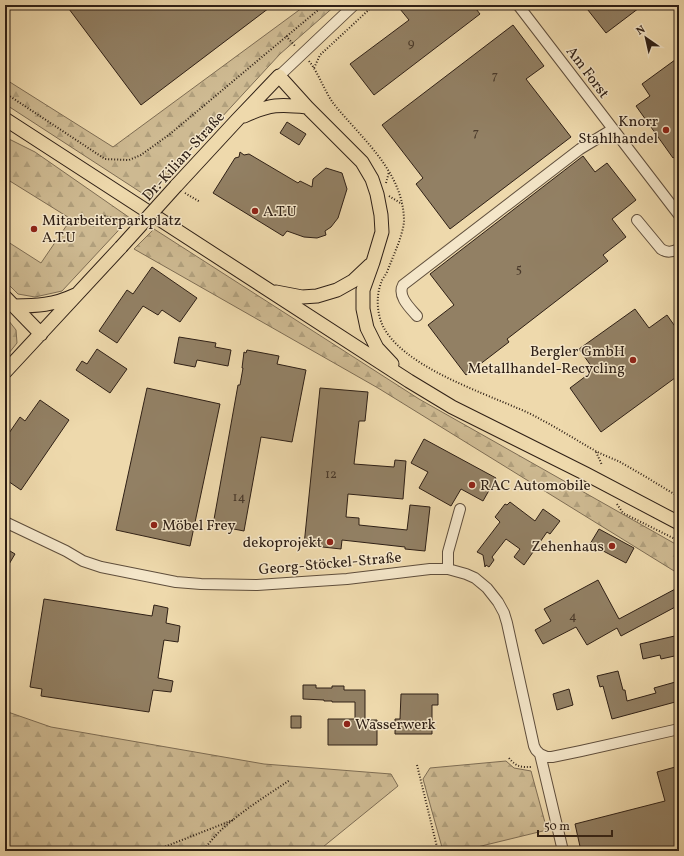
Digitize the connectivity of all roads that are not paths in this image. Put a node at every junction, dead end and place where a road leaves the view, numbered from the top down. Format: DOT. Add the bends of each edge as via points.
graph roads {
  1 [pos="354,5"];
  2 [pos="518,5"];
  3 [pos="279,76"];
  4 [pos="307,107"];
  5 [pos="5,119"];
  6 [pos="237,120"];
  7 [pos="5,128"];
  8 [pos="613,129"];
  9 [pos="22,130"];
  10 [pos="679,215"];
  11 [pos="638,220"];
  12 [pos="679,249"];
  13 [pos="373,262"];
  14 [pos="269,290"];
  15 [pos="78,293"];
  16 [pos="5,297"];
  17 [pos="14,306"];
  18 [pos="417,316"];
  19 [pos="41,334"];
  20 [pos="5,372"];
  21 [pos="409,381"];
  22 [pos="460,509"];
  23 [pos="5,522"];
  24 [pos="679,523"];
  25 [pos="448,569"];
  26 [pos="679,729"];
  27 [pos="540,754"];
  28 [pos="563,851"];
  1 -- 3 [label="street, Dr.-Kilian-Straße"];
  2 -- 8 [label="street, Am Forst"];
  3 -- 4 [label="main road"];
  3 -- 6 [label="main road, Dr.-Kilian-Straße"];
  4 -- 6 [label="main road" via="277,105"];
  4 -- 13 [label="main road" via="362,162 372,179 381,215 382,232"];
  5 -- 9 [label="main road"];
  6 -- 15 [label="main road, Dr.-Kilian-Straße, bridge" via="178,188"];
  7 -- 9 [label="main road"];
  8 -- 10 [label="street, Am Forst"];
  8 -- 18 [label="street" via="578,151 403,285 403,299"];
  9 -- 14 [label="main road"];
  11 -- 12 [label="street" via="661,249 668,252"];
  13 -- 14 [label="main road" via="353,281 337,290 317,296"];
  13 -- 21 [label="main road" via="363,290 366,328 377,348"];
  14 -- 21 [label="main road"];
  15 -- 17 [label="main road" via="44,305"];
  15 -- 19 [label="main road, Dr.-Kilian-Straße"];
  16 -- 17 [label="main road"];
  17 -- 19 [label="main road"];
  19 -- 20 [label="main road, Dr.-Kilian-Straße"];
  21 -- 24 [label="main road" via="452,406"];
  22 -- 25 [label="street" via="448,552"];
  23 -- 25 [label="street, Georg-Stöckel-Straße" via="83,561 176,582 257,585"];
  25 -- 27 [label="street, Georg-Stöckel-Straße" via="475,578 487,588 504,613 534,746"];
  26 -- 27 [label="street" via="581,752 552,757"];
  27 -- 28 [label="street, Georg-Stöckel-Straße"];
}
